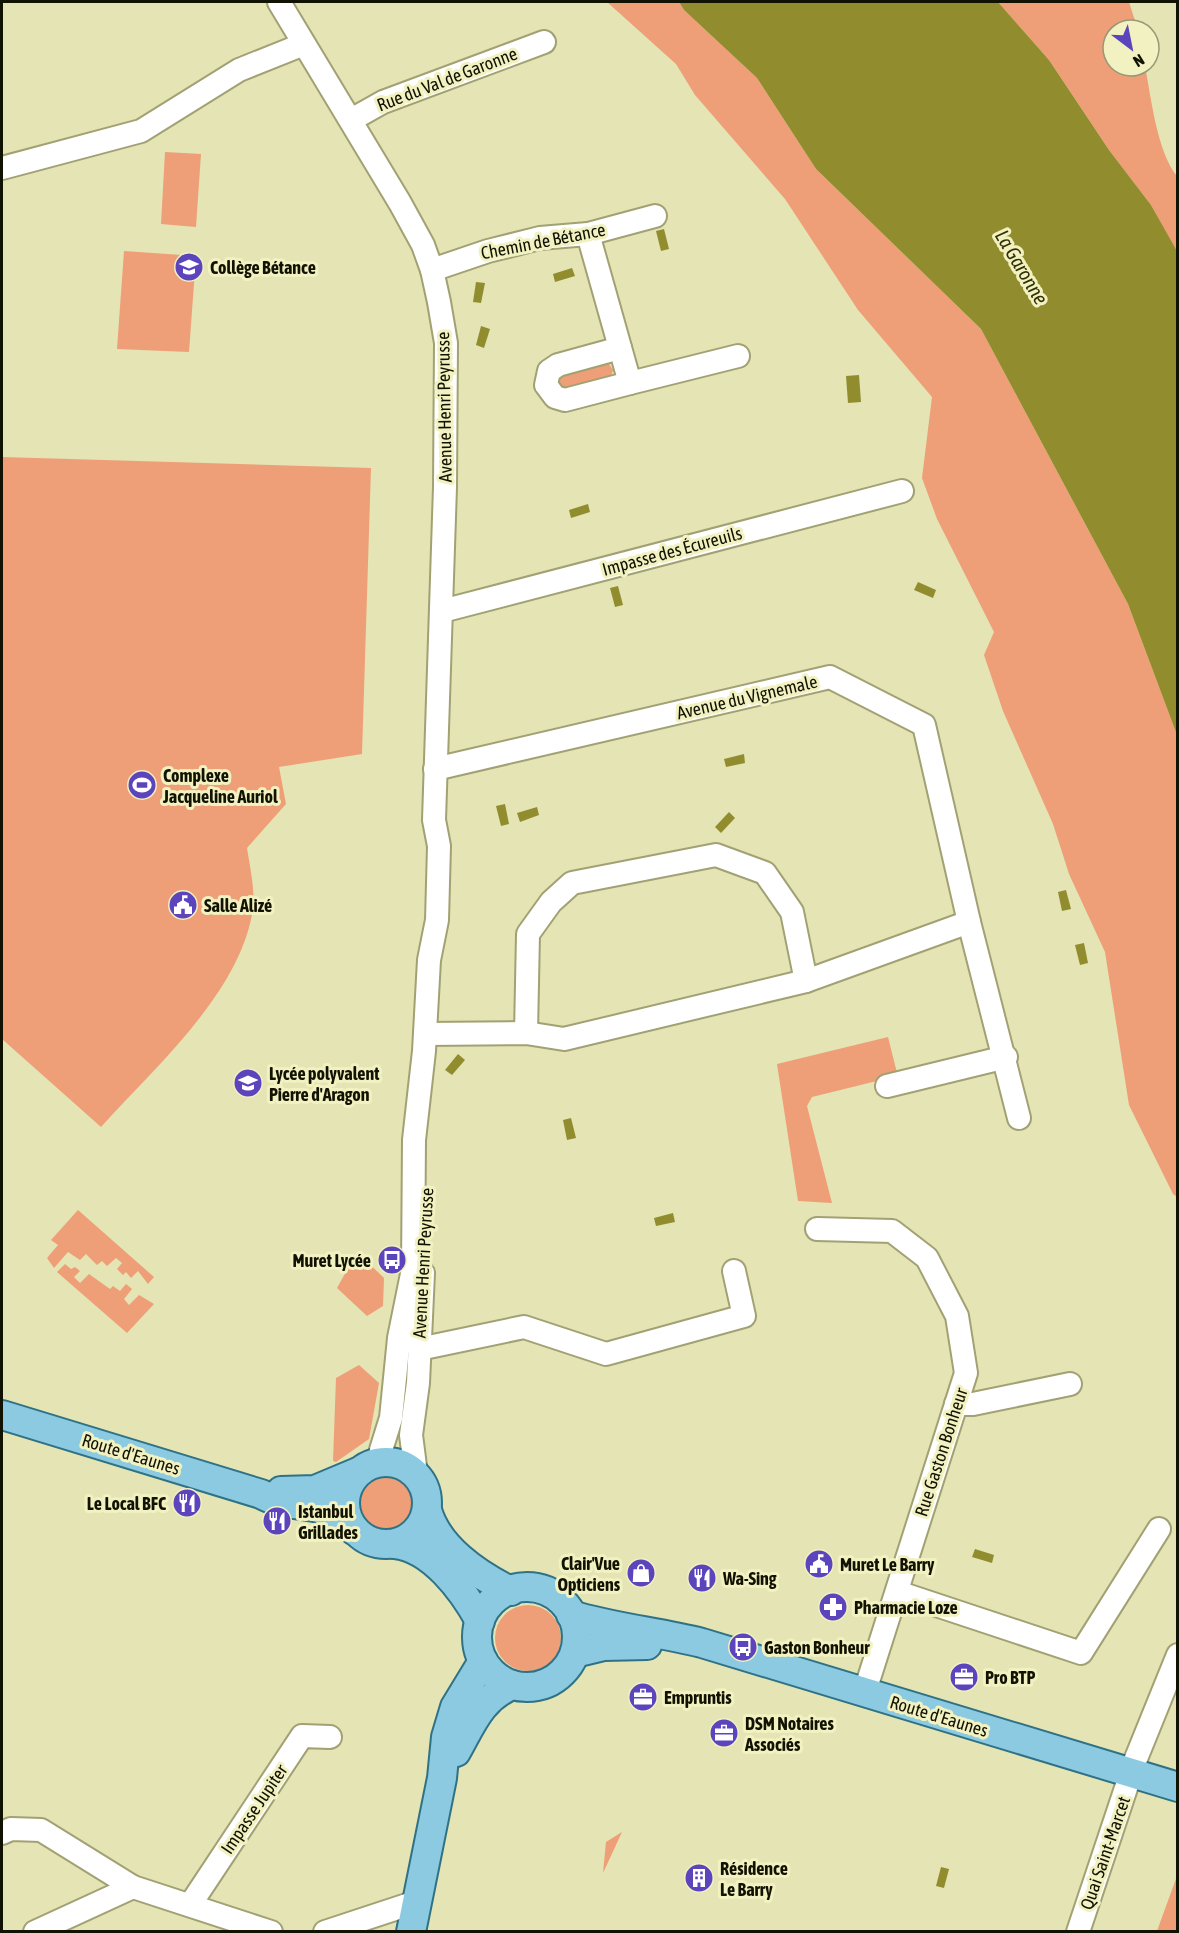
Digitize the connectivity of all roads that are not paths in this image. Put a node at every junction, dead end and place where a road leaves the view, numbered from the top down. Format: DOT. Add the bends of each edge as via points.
graph roads {
  1 [pos="279,2"];
  2 [pos="544,42"];
  3 [pos="304,44"];
  4 [pos="351,120"];
  5 [pos="2,168"];
  6 [pos="655,216"];
  7 [pos="588,234"];
  8 [pos="432,270"];
  9 [pos="620,348"];
  10 [pos="738,356"];
  11 [pos="630,383"];
  12 [pos="902,491"];
  13 [pos="442,610"];
  14 [pos="435,769"];
  15 [pos="969,922"];
  16 [pos="806,981"];
  17 [pos="526,1033"];
  18 [pos="425,1042"];
  19 [pos="1006,1057"];
  20 [pos="887,1086"];
  21 [pos="1019,1118"];
  22 [pos="817,1229"];
  23 [pos="734,1271"];
  24 [pos="419,1349"];
  25 [pos="1070,1384"];
  26 [pos="956,1404"];
  27 [pos="2,1415"];
  28 [pos="369,1467"];
  29 [pos="416,1474"];
  30 [pos="261,1494"];
  31 [pos="427,1510"];
  32 [pos="1159,1529"];
  33 [pos="355,1531"];
  34 [pos="395,1544"];
  35 [pos="511,1591"];
  36 [pos="897,1592"];
  37 [pos="571,1616"];
  38 [pos="480,1621"];
  39 [pos="702,1643"];
  40 [pos="575,1653"];
  41 [pos="1178,1655"];
  42 [pos="483,1661"];
  43 [pos="512,1685"];
  44 [pos="864,1694"];
  45 [pos="330,1737"];
  46 [pos="1131,1775"];
  47 [pos="442,1778"];
  48 [pos="1172,1786"];
  49 [pos="2,1833"];
  50 [pos="133,1887"];
  51 [pos="419,1901"];
  52 [pos="190,1905"];
  53 [pos="49,1929"];
  54 [pos="270,1931"];
  55 [pos="325,1932"];
  56 [pos="411,1932"];
  57 [pos="1078,1932"];
  1 -- 3 [label="street, Avenue Henri Peyrusse"];
  2 -- 4 [label="street, Rue du Val de Garonne" via="383,102"];
  3 -- 4 [label="street, Avenue Henri Peyrusse"];
  3 -- 5 [label="street" via="239,70 141,130"];
  4 -- 8 [label="street, Avenue Henri Peyrusse" via="423,244"];
  6 -- 7 [label="street, Chemin de Bétance"];
  7 -- 8 [label="street, Chemin de Bétance" via="540,238"];
  7 -- 9 [label="street"];
  8 -- 13 [label="street, Avenue Henri Peyrusse" via="446,343"];
  9 -- 11 [label="street"];
  9 -- 11 [label="street" via="558,365 549,371 546,385 555,397 564,400"];
  10 -- 11 [label="street"];
  12 -- 13 [label="street, Impasse des Écureuils"];
  13 -- 14 [label="street, Avenue Henri Peyrusse"];
  14 -- 15 [label="street, Avenue du Vignemale" via="831,677 924,725"];
  14 -- 18 [label="street, Avenue Henri Peyrusse" via="424,909 429,960"];
  15 -- 16 [label="street"];
  15 -- 19 [label="street, Avenue du Vignemale"];
  16 -- 17 [label="street" via="564,1039"];
  16 -- 17 [label="street" via="792,912 765,873 716,855 572,883 551,902 528,934"];
  17 -- 18 [label="street"];
  18 -- 24 [label="street, Avenue Henri Peyrusse" via="431,1112"];
  18 -- 28 [label="street, Avenue Henri Peyrusse" via="414,1140 413,1269 399,1338 391,1418 381,1450"];
  19 -- 20 [label="street"];
  19 -- 21 [label="street, Avenue du Vignemale"];
  22 -- 26 [label="street, Rue Gaston Bonheur" via="892,1231 927,1258 957,1316 966,1373"];
  23 -- 24 [label="street" via="744,1316 606,1354 524,1327"];
  24 -- 29 [label="street, Avenue Henri Peyrusse" via="411,1435"];
  25 -- 26 [label="street"];
  26 -- 36 [label="street, Rue Gaston Bonheur"];
  27 -- 30 [label="main road, Route d'Eaunes"];
  28 -- 29 [label="main road" via="400,1464"];
  28 -- 30 [label="main road, Route d'Eaunes" via="315,1490"];
  28 -- 33 [label="main road" via="346,1490 344,1501"];
  29 -- 31 [label="main road" via="426,1494"];
  30 -- 33 [label="main road, Route d'Eaunes" via="280,1504 316,1508 334,1515"];
  31 -- 34 [label="main road" via="414,1533"];
  31 -- 35 [label="main road" via="442,1540 484,1578"];
  32 -- 36 [label="street" via="1081,1653"];
  33 -- 34 [label="main road" via="373,1543"];
  34 -- 38 [label="main road" via="408,1545 427,1557 466,1597"];
  35 -- 37 [label="main road" via="534,1588 546,1592 556,1597"];
  35 -- 38 [label="main road" via="490,1604"];
  36 -- 44 [label="street, Rue Gaston Bonheur"];
  37 -- 39 [label="main road, Route d'Eaunes"];
  37 -- 40 [label="main road"];
  38 -- 42 [label="main road" via="477,1638"];
  39 -- 40 [label="main road, Route d'Eaunes" via="604,1646"];
  39 -- 44 [label="main road, Route d'Eaunes"];
  40 -- 43 [label="main road" via="554,1679 532,1687"];
  41 -- 46 [label="street, Quai Saint-Marcet"];
  42 -- 43 [label="main road" via="498,1678"];
  42 -- 47 [label="main road" via="455,1707 446,1737"];
  43 -- 47 [label="main road" via="486,1701 472,1718"];
  44 -- 46 [label="main road, Route d'Eaunes"];
  45 -- 52 [label="street, Impasse Jupiter" via="302,1736"];
  46 -- 48 [label="main road, Route d'Eaunes"];
  46 -- 57 [label="street, Quai Saint-Marcet"];
  47 -- 51 [label="main road"];
  49 -- 50 [label="street" via="11,1829 41,1830"];
  50 -- 52 [label="street"];
  50 -- 53 [label="street"];
  51 -- 55 [label="street"];
  51 -- 56 [label="main road"];
  52 -- 54 [label="street"];
}
